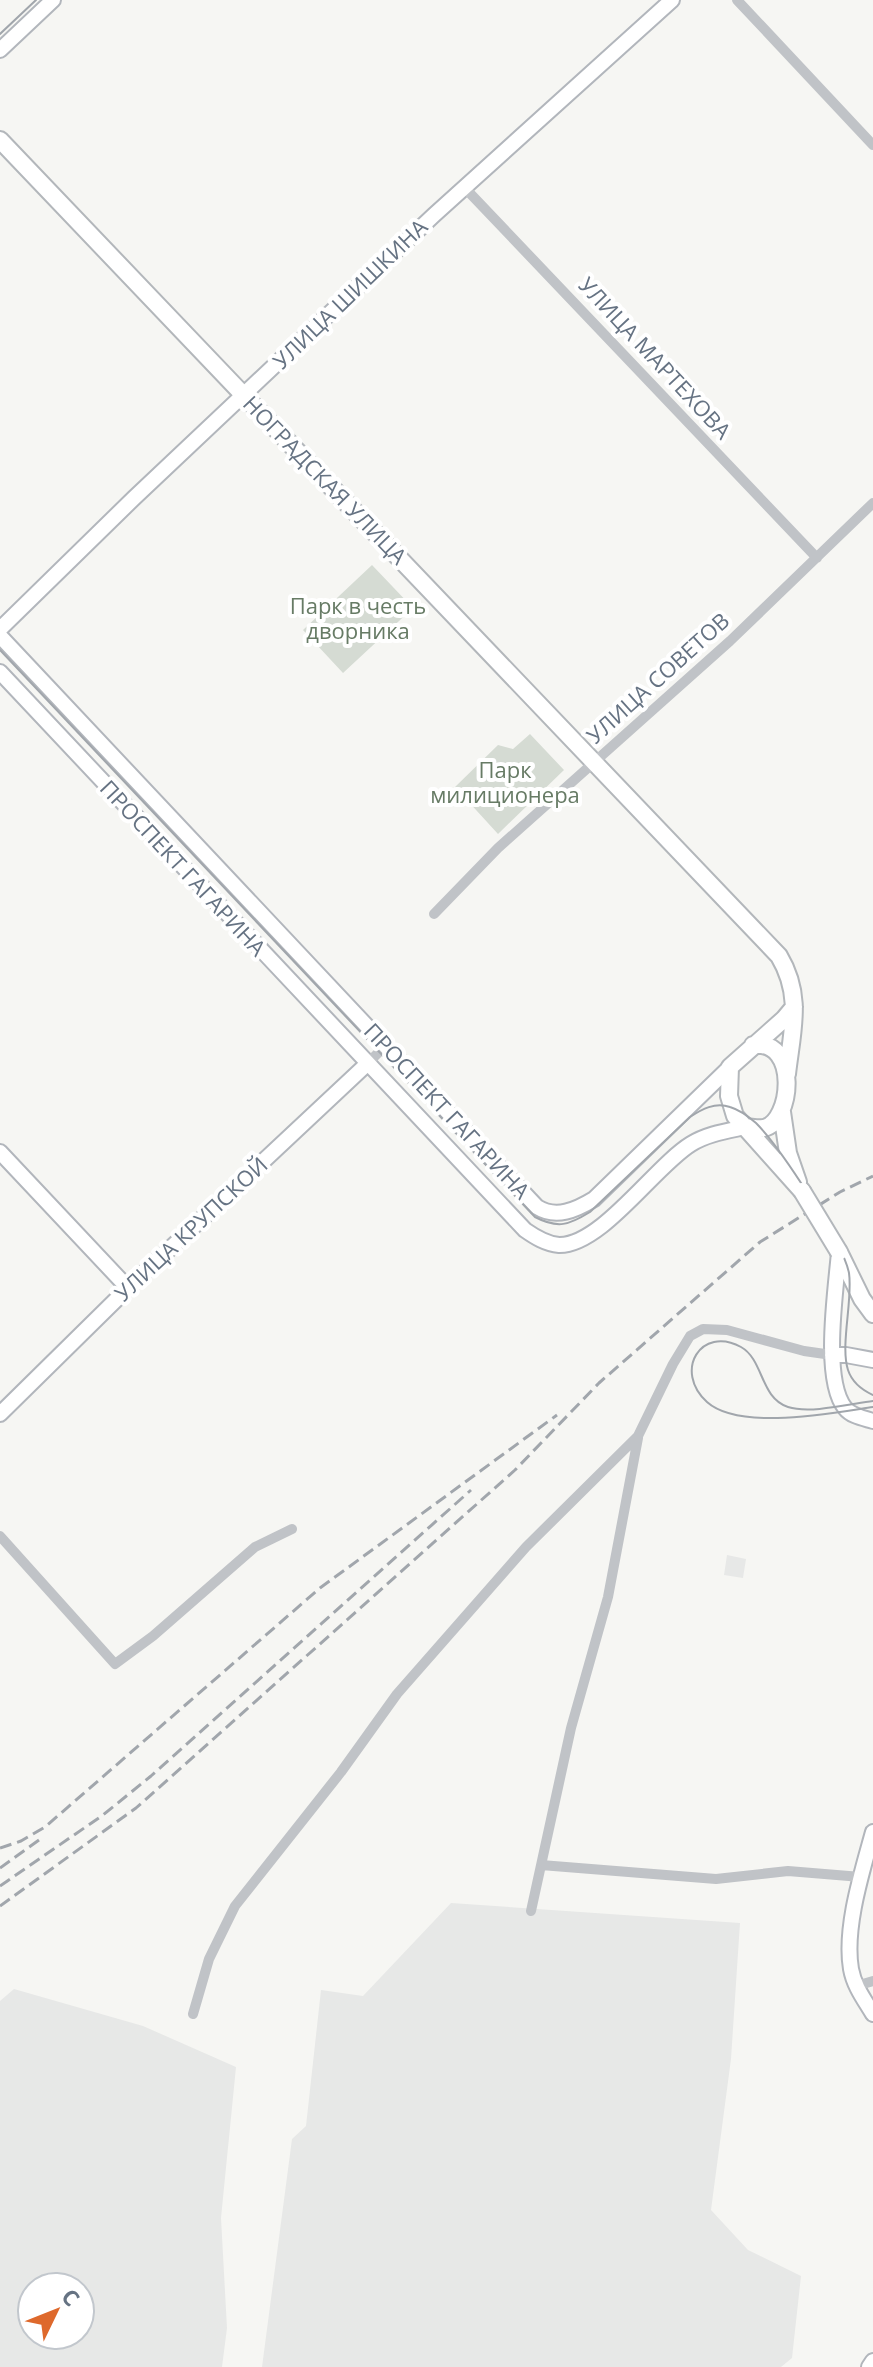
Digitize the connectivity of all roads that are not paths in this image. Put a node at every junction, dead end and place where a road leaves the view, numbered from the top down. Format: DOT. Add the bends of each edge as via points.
graph roads {
  1 [pos="53,0"];
  2 [pos="672,0"];
  3 [pos="737,0"];
  4 [pos="0,50"];
  5 [pos="0,140"];
  6 [pos="873,145"];
  7 [pos="464,187"];
  8 [pos="245,395"];
  9 [pos="873,503"];
  10 [pos="817,558"];
  11 [pos="0,629"];
  12 [pos="0,636"];
  13 [pos="0,672"];
  14 [pos="595,763"];
  15 [pos="434,914"];
  16 [pos="795,1005"];
  17 [pos="753,1045"];
  18 [pos="385,1046"];
  19 [pos="367,1064"];
  20 [pos="730,1067"];
  21 [pos="787,1074"];
  22 [pos="782,1112"];
  23 [pos="745,1127"];
  24 [pos="0,1152"];
  25 [pos="802,1191"];
  26 [pos="839,1252"];
  27 [pos="128,1288"];
  28 [pos="873,1314"];
  29 [pos="832,1355"];
  30 [pos="873,1360"];
  31 [pos="0,1414"];
  32 [pos="873,1421"];
  33 [pos="638,1436"];
  34 [pos="292,1529"];
  35 [pos="0,1536"];
  36 [pos="873,1832"];
  37 [pos="541,1865"];
  38 [pos="861,1877"];
  39 [pos="531,1911"];
  40 [pos="873,1981"];
  41 [pos="856,1986"];
  42 [pos="193,2014"];
  43 [pos="873,2014"];
  44 [pos="873,2361"];
  45 [pos="869,2367"];
  1 -- 4 [label="main road"];
  2 -- 7 [label="main road, УЛИЦА ШИШКИНА"];
  3 -- 6 [label="street"];
  5 -- 8 [label="main road, НОГРАДСКАЯ УЛИЦА"];
  7 -- 8 [label="main road, УЛИЦА ШИШКИНА"];
  7 -- 10 [label="street, УЛИЦА МАРТЕХОВА"];
  8 -- 11 [label="main road, УЛИЦА ШИШКИНА"];
  8 -- 14 [label="main road, НОГРАДСКАЯ УЛИЦА"];
  9 -- 10 [label="street, УЛИЦА СОВЕТОВ"];
  10 -- 14 [label="street, УЛИЦА СОВЕТОВ"];
  12 -- 18 [label="main road, ПРОСПЕКТ ГАГАРИНА"];
  13 -- 19 [label="main road, ПРОСПЕКТ ГАГАРИНА"];
  14 -- 15 [label="street, УЛИЦА СОВЕТОВ" via="498,848"];
  14 -- 16 [label="main road, НОГРАДСКАЯ УЛИЦА" via="779,956 790,975"];
  16 -- 17 [label="main road"];
  16 -- 21 [label="main road"];
  17 -- 20 [label="main road"];
  17 -- 21 [label="main road" via="776,1050"];
  18 -- 19 [label="street, УЛИЦА КРУПСКОЙ"];
  18 -- 20 [label="main road, ПРОСПЕКТ ГАГАРИНА" via="537,1207 554,1213 575,1210 594,1199"];
  19 -- 23 [label="main road, ПРОСПЕКТ ГАГАРИНА" via="525,1230 556,1245 582,1239 605,1223 693,1143"];
  19 -- 27 [label="main road, УЛИЦА КРУПСКОЙ"];
  20 -- 23 [label="main road" via="732,1110"];
  21 -- 22 [label="main road"];
  22 -- 23 [label="main road" via="766,1127"];
  22 -- 25 [label="main road" via="788,1153"];
  23 -- 25 [label="main road"];
  24 -- 27 [label="main road"];
  25 -- 26 [label="main road, bridge"];
  26 -- 28 [label="main road"];
  26 -- 29 [label="main road"];
  27 -- 31 [label="main road, УЛИЦА КРУПСКОЙ"];
  29 -- 30 [label="main road"];
  29 -- 32 [label="main road" via="845,1408"];
  29 -- 33 [label="street" via="703,1329 684,1344"];
  33 -- 37 [label="street" via="608,1597 571,1728"];
  33 -- 42 [label="street" via="526,1547 397,1694 235,1906 209,1959"];
  34 -- 35 [label="street" via="255,1547 115,1664"];
  36 -- 38 [label="main road"];
  37 -- 38 [label="street" via="716,1879 788,1871"];
  37 -- 39 [label="street"];
  38 -- 41 [label="main road" via="851,1933"];
  40 -- 41 [label="street"];
  41 -- 43 [label="main road"];
  44 -- 45 [label="main road"];
}
